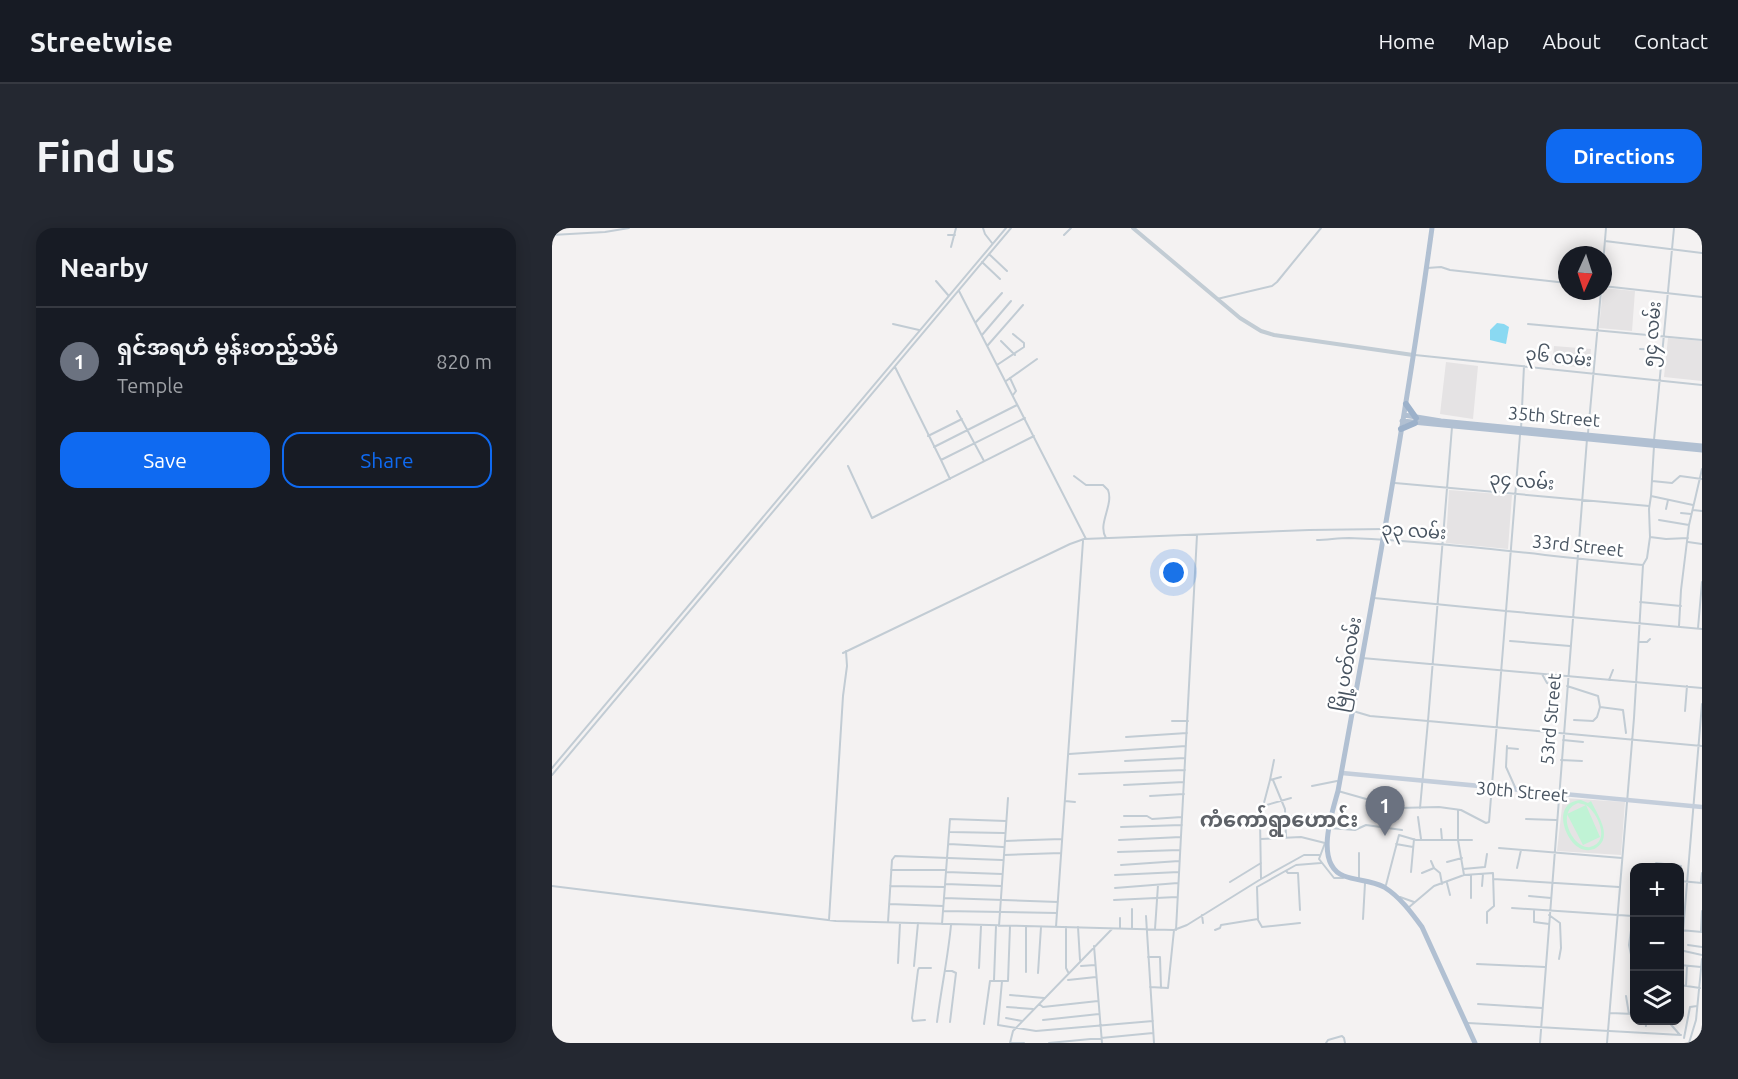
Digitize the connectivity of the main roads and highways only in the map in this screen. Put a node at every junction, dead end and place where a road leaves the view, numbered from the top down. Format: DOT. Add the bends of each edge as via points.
graph roads {
  1 [pos="1432,228"];
  2 [pos="1406,404"];
  3 [pos="1416,420"];
  4 [pos="1402,422"];
  5 [pos="1440,423"];
  6 [pos="1521,430"];
  7 [pos="1702,448"];
  8 [pos="1342,773"];
  9 [pos="1702,807"];
  10 [pos="1475,1043"];
  1 -- 2 [label="main road, မြို့ပတ်လမ်း"];
  2 -- 3 [label="highway"];
  2 -- 4 [label="main road, မြို့ပတ်လမ်း"];
  3 -- 4 [label="highway"];
  3 -- 4 [label="main road, 35th Street"];
  3 -- 5 [label="main road, 35th Street"];
  4 -- 8 [label="main road, မြို့ပတ်လမ်း"];
  5 -- 6 [label="main road, 35th Street"];
  5 -- 6 [label="main road"];
  6 -- 7 [label="main road, 35th Street"];
  8 -- 9 [label="main road, 30th Street"];
  8 -- 10 [label="main road, မြို့ပတ်လမ်း" via="1327,841 1329,860 1336,872 1385,888 1408,908 1422,927"];
}
